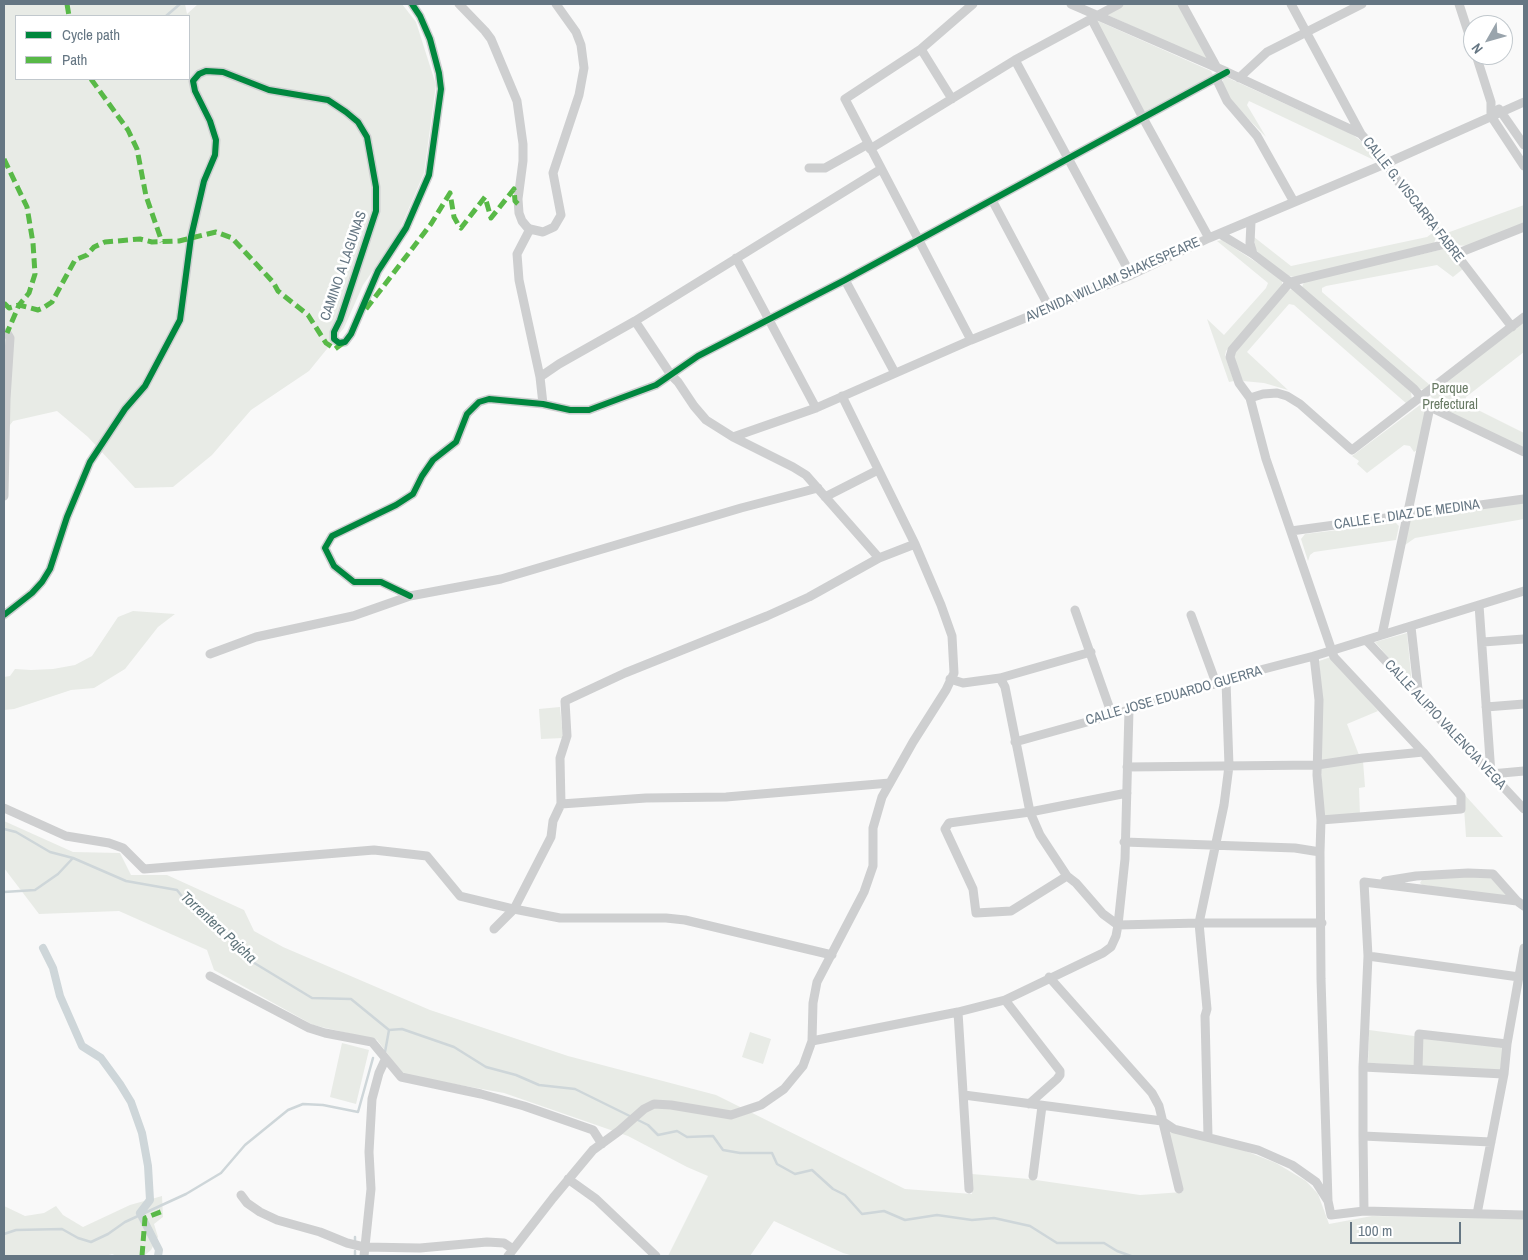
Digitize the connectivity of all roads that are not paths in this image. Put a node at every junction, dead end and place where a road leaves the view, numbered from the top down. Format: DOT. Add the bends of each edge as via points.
graph roads {
  1 [pos="412,4"];
  2 [pos="459,4"];
  3 [pos="556,4"];
  4 [pos="973,4"];
  5 [pos="1071,4"];
  6 [pos="1119,4"];
  7 [pos="1182,4"];
  8 [pos="1291,4"];
  9 [pos="1358,4"];
  10 [pos="1459,4"];
  11 [pos="1463,16"];
  12 [pos="1094,17"];
  13 [pos="1307,32"];
  14 [pos="921,49"];
  15 [pos="1015,60"];
  16 [pos="1479,65"];
  17 [pos="1217,68"];
  18 [pos="1227,72"];
  19 [pos="1216,78"];
  20 [pos="1239,78"];
  21 [pos="952,99"];
  22 [pos="1491,102"];
  23 [pos="1524,102"];
  24 [pos="1502,112"];
  25 [pos="1492,116"];
  26 [pos="1143,118"];
  27 [pos="1361,134"];
  28 [pos="1524,145"];
  29 [pos="869,146"];
  30 [pos="1068,158"];
  31 [pos="1387,163"];
  32 [pos="1524,166"];
  33 [pos="809,168"];
  34 [pos="881,169"];
  35 [pos="992,200"];
  36 [pos="1294,202"];
  37 [pos="1251,222"];
  38 [pos="1524,227"];
  39 [pos="530,229"];
  40 [pos="1220,234"];
  41 [pos="1209,238"];
  42 [pos="918,240"];
  43 [pos="1446,244"];
  44 [pos="1253,254"];
  45 [pos="1456,254"];
  46 [pos="736,258"];
  47 [pos="1131,275"];
  48 [pos="845,280"];
  49 [pos="1290,282"];
  50 [pos="1050,309"];
  51 [pos="1524,317"];
  52 [pos="768,320"];
  53 [pos="636,321"];
  54 [pos="1512,327"];
  55 [pos="4,333"];
  56 [pos="971,340"];
  57 [pos="895,373"];
  58 [pos="671,376"];
  59 [pos="540,377"];
  60 [pos="842,396"];
  61 [pos="1421,397"];
  62 [pos="1250,398"];
  63 [pos="543,404"];
  64 [pos="1430,407"];
  65 [pos="816,408"];
  66 [pos="733,437"];
  67 [pos="1524,452"];
  68 [pos="878,470"];
  69 [pos="818,488"];
  70 [pos="4,496"];
  71 [pos="825,497"];
  72 [pos="1524,499"];
  73 [pos="1408,514"];
  74 [pos="1291,531"];
  75 [pos="915,544"];
  76 [pos="879,558"];
  77 [pos="1524,591"];
  78 [pos="410,596"];
  79 [pos="1479,605"];
  80 [pos="1075,610"];
  81 [pos="1191,615"];
  82 [pos="4,616"];
  83 [pos="1411,627"];
  84 [pos="1382,635"];
  85 [pos="1524,639"];
  86 [pos="1366,640"];
  87 [pos="1483,642"];
  88 [pos="1332,650"];
  89 [pos="1091,652"];
  90 [pos="210,654"];
  91 [pos="1314,656"];
  92 [pos="1000,678"];
  93 [pos="950,679"];
  94 [pos="1226,681"];
  95 [pos="1216,683"];
  96 [pos="1419,699"];
  97 [pos="1524,704"];
  98 [pos="1486,707"];
  99 [pos="1129,710"];
  100 [pos="1112,715"];
  101 [pos="1015,742"];
  102 [pos="1423,752"];
  103 [pos="1318,765"];
  104 [pos="1229,766"];
  105 [pos="1127,767"];
  106 [pos="1524,771"];
  107 [pos="1491,774"];
  108 [pos="890,784"];
  109 [pos="1127,793"];
  110 [pos="562,804"];
  111 [pos="4,808"];
  112 [pos="1524,809"];
  113 [pos="1030,812"];
  114 [pos="1321,820"];
  115 [pos="1124,842"];
  116 [pos="1215,846"];
  117 [pos="1320,852"];
  118 [pos="1067,876"];
  119 [pos="1369,882"];
  120 [pos="1521,904"];
  121 [pos="514,909"];
  122 [pos="1200,923"];
  123 [pos="1322,923"];
  124 [pos="1118,925"];
  125 [pos="494,928"];
  126 [pos="1524,948"];
  127 [pos="832,955"];
  128 [pos="1368,956"];
  129 [pos="210,976"];
  130 [pos="1049,977"];
  131 [pos="1519,977"];
  132 [pos="1005,1000"];
  133 [pos="958,1012"];
  134 [pos="812,1041"];
  135 [pos="1507,1044"];
  136 [pos="385,1060"];
  137 [pos="1363,1067"];
  138 [pos="1418,1069"];
  139 [pos="1504,1074"];
  140 [pos="964,1095"];
  141 [pos="1029,1104"];
  142 [pos="1042,1106"];
  143 [pos="1162,1121"];
  144 [pos="1208,1136"];
  145 [pos="1363,1136"];
  146 [pos="1491,1142"];
  147 [pos="602,1144"];
  148 [pos="1033,1176"];
  149 [pos="568,1179"];
  150 [pos="969,1189"];
  151 [pos="1179,1189"];
  152 [pos="241,1195"];
  153 [pos="1328,1201"];
  154 [pos="1364,1211"];
  155 [pos="1476,1214"];
  156 [pos="1524,1214"];
  157 [pos="364,1252"];
  158 [pos="511,1252"];
  159 [pos="656,1256"];
  1 -- 82 [label="street, CAMINO A LAGUNAS" via="430,38 441,89 430,175 406,228 378,271 345,342 339,343 334,339 334,332 376,211 376,187 367,137 358,122 328,100 269,90 223,72 206,71 194,81 216,140 215,155 204,182 191,237 180,320 145,386 125,409 90,462 50,569 32,593"];
  2 -- 39 [label="street" via="491,39 517,101 523,144 518,204 522,221"];
  3 -- 39 [label="street" via="576,32 584,68 552,173 561,215 549,230 538,232"];
  4 -- 14 [label="street"];
  5 -- 12 [label="street, CALLE G. VISCARRA FABRE"];
  6 -- 12 [label="street"];
  7 -- 17 [label="street"];
  8 -- 13 [label="street"];
  9 -- 13 [label="street"];
  10 -- 11 [label="street"];
  12 -- 15 [label="street"];
  12 -- 17 [label="street, CALLE G. VISCARRA FABRE"];
  12 -- 26 [label="street"];
  13 -- 20 [label="street" via="1267,52"];
  13 -- 27 [label="street"];
  14 -- 21 [label="street"];
  14 -- 29 [label="street" via="845,99"];
  15 -- 21 [label="street"];
  15 -- 30 [label="street"];
  16 -- 22 [label="street"];
  17 -- 18 [label="street, CALLE G. VISCARRA FABRE"];
  18 -- 19 [label="street"];
  18 -- 20 [label="street, CALLE G. VISCARRA FABRE"];
  19 -- 26 [label="street"];
  19 -- 36 [label="street" via="1227,102 1257,136"];
  20 -- 27 [label="street, CALLE G. VISCARRA FABRE"];
  21 -- 29 [label="street"];
  22 -- 24 [label="street"];
  22 -- 25 [label="street"];
  23 -- 24 [label="street"];
  24 -- 25 [label="street, AVENIDA WILLIAM SHAKESPEARE"];
  24 -- 28 [label="street"];
  25 -- 31 [label="street, AVENIDA WILLIAM SHAKESPEARE"];
  25 -- 32 [label="street"];
  26 -- 30 [label="street"];
  26 -- 41 [label="street"];
  27 -- 31 [label="street, CALLE G. VISCARRA FABRE"];
  29 -- 33 [label="street" via="825,168"];
  29 -- 34 [label="street"];
  30 -- 35 [label="street"];
  30 -- 47 [label="street"];
  31 -- 36 [label="street, AVENIDA WILLIAM SHAKESPEARE"];
  31 -- 43 [label="street, CALLE G. VISCARRA FABRE"];
  34 -- 42 [label="street"];
  34 -- 46 [label="street"];
  35 -- 42 [label="street"];
  35 -- 50 [label="street"];
  36 -- 37 [label="street, AVENIDA WILLIAM SHAKESPEARE"];
  37 -- 40 [label="street, AVENIDA WILLIAM SHAKESPEARE"];
  37 -- 44 [label="street"];
  38 -- 45 [label="street"];
  39 -- 59 [label="street" via="516,254"];
  40 -- 41 [label="street, AVENIDA WILLIAM SHAKESPEARE"];
  40 -- 44 [label="street"];
  41 -- 47 [label="street, AVENIDA WILLIAM SHAKESPEARE"];
  42 -- 48 [label="street"];
  42 -- 56 [label="street"];
  43 -- 45 [label="street, CALLE G. VISCARRA FABRE"];
  43 -- 49 [label="street"];
  44 -- 49 [label="street"];
  45 -- 54 [label="street, CALLE G. VISCARRA FABRE"];
  46 -- 52 [label="street"];
  46 -- 53 [label="street"];
  47 -- 50 [label="street, AVENIDA WILLIAM SHAKESPEARE"];
  48 -- 52 [label="street"];
  48 -- 57 [label="street"];
  49 -- 61 [label="street"];
  49 -- 62 [label="street" via="1230,353 1239,383"];
  50 -- 56 [label="street, AVENIDA WILLIAM SHAKESPEARE"];
  51 -- 54 [label="street"];
  52 -- 58 [label="street" via="698,356"];
  52 -- 65 [label="street"];
  53 -- 58 [label="street"];
  53 -- 59 [label="street"];
  54 -- 61 [label="street"];
  55 -- 70 [label="street" via="10,338"];
  56 -- 57 [label="street, AVENIDA WILLIAM SHAKESPEARE"];
  57 -- 60 [label="street, AVENIDA WILLIAM SHAKESPEARE"];
  58 -- 63 [label="street" via="656,385 589,410"];
  58 -- 66 [label="street" via="706,420"];
  59 -- 63 [label="street"];
  60 -- 65 [label="street, AVENIDA WILLIAM SHAKESPEARE"];
  60 -- 68 [label="street"];
  61 -- 62 [label="street" via="1352,450 1287,396 1277,393"];
  61 -- 64 [label="street"];
  62 -- 74 [label="street" via="1266,459"];
  63 -- 78 [label="street" via="489,399 479,402 467,414 456,442 433,460 413,494 332,536 326,548 334,566 354,582 382,582"];
  64 -- 67 [label="street"];
  64 -- 73 [label="street"];
  65 -- 66 [label="street, AVENIDA WILLIAM SHAKESPEARE"];
  66 -- 69 [label="street" via="793,467"];
  68 -- 71 [label="street"];
  68 -- 75 [label="street"];
  69 -- 71 [label="street"];
  69 -- 78 [label="street" via="501,578"];
  71 -- 76 [label="street"];
  72 -- 73 [label="street, CALLE E. DIAZ DE MEDINA"];
  73 -- 74 [label="street, CALLE E. DIAZ DE MEDINA"];
  73 -- 84 [label="street"];
  74 -- 88 [label="street"];
  75 -- 76 [label="street"];
  75 -- 93 [label="street" via="952,636 954,673"];
  76 -- 110 [label="street" via="809,597 565,701 567,736 560,758"];
  77 -- 79 [label="street"];
  78 -- 90 [label="street" via="353,616 256,637"];
  79 -- 83 [label="street"];
  79 -- 87 [label="street"];
  80 -- 89 [label="street"];
  81 -- 95 [label="street"];
  83 -- 84 [label="street"];
  83 -- 96 [label="street"];
  84 -- 86 [label="street"];
  85 -- 87 [label="street"];
  86 -- 88 [label="street, CALLE JOSE EDUARDO GUERRA"];
  86 -- 96 [label="street, CALLE ALIPIO VALENCIA VEGA"];
  87 -- 98 [label="street"];
  88 -- 91 [label="street, CALLE JOSE EDUARDO GUERRA"];
  88 -- 102 [label="street" via="1334,657"];
  89 -- 92 [label="street"];
  89 -- 100 [label="street"];
  91 -- 94 [label="street, CALLE JOSE EDUARDO GUERRA"];
  91 -- 103 [label="street" via="1319,700"];
  92 -- 93 [label="street" via="963,683"];
  92 -- 101 [label="street" via="1005,687"];
  93 -- 108 [label="street"];
  94 -- 95 [label="street, CALLE JOSE EDUARDO GUERRA"];
  94 -- 104 [label="street"];
  95 -- 99 [label="street, CALLE JOSE EDUARDO GUERRA"];
  96 -- 107 [label="street, CALLE ALIPIO VALENCIA VEGA"];
  97 -- 98 [label="street"];
  98 -- 107 [label="street"];
  99 -- 100 [label="street, CALLE JOSE EDUARDO GUERRA"];
  99 -- 105 [label="street"];
  100 -- 101 [label="street, CALLE JOSE EDUARDO GUERRA"];
  101 -- 113 [label="street"];
  102 -- 103 [label="street"];
  102 -- 114 [label="street" via="1461,796 1461,809"];
  103 -- 104 [label="street"];
  103 -- 114 [label="street"];
  104 -- 105 [label="street"];
  104 -- 116 [label="street"];
  105 -- 109 [label="street"];
  106 -- 107 [label="street"];
  107 -- 112 [label="street, CALLE ALIPIO VALENCIA VEGA"];
  108 -- 110 [label="street" via="726,797"];
  108 -- 127 [label="street" via="882,797 873,828 873,866 864,892"];
  109 -- 113 [label="street"];
  109 -- 115 [label="street"];
  110 -- 121 [label="street" via="553,821 551,837"];
  111 -- 121 [label="street" via="66,836 109,842 123,848 144,869 374,850 427,856 460,896"];
  113 -- 118 [label="street" via="1040,835"];
  113 -- 118 [label="street" via="949,823 945,829 973,889 976,913 1011,911"];
  114 -- 117 [label="street"];
  115 -- 116 [label="street"];
  115 -- 124 [label="street"];
  116 -- 117 [label="street" via="1295,848"];
  116 -- 122 [label="street"];
  117 -- 123 [label="street"];
  118 -- 124 [label="street"];
  119 -- 120 [label="street"];
  119 -- 120 [label="street" via="1416,876 1493,874"];
  119 -- 128 [label="street"];
  121 -- 125 [label="street"];
  121 -- 127 [label="street" via="560,918 685,920"];
  122 -- 123 [label="street"];
  122 -- 124 [label="street"];
  122 -- 144 [label="street" via="1206,1009"];
  123 -- 153 [label="street"];
  124 -- 130 [label="street" via="1111,947"];
  126 -- 131 [label="street"];
  127 -- 134 [label="street" via="817,982"];
  128 -- 131 [label="street"];
  128 -- 137 [label="street"];
  129 -- 136 [label="street" via="309,1028 372,1042"];
  130 -- 132 [label="street"];
  130 -- 143 [label="street" via="1152,1093"];
  131 -- 135 [label="street"];
  132 -- 133 [label="street"];
  132 -- 141 [label="street" via="1060,1071 1060,1076"];
  133 -- 134 [label="street"];
  133 -- 140 [label="street"];
  134 -- 147 [label="street" via="803,1066 784,1089 762,1105 732,1115 654,1104"];
  135 -- 138 [label="street" via="1419,1034"];
  135 -- 139 [label="street"];
  136 -- 147 [label="street" via="401,1077 524,1106 593,1130"];
  136 -- 157 [label="street" via="372,1099 371,1189"];
  137 -- 138 [label="street"];
  137 -- 145 [label="street"];
  138 -- 139 [label="street"];
  139 -- 146 [label="street"];
  140 -- 141 [label="street"];
  140 -- 150 [label="street"];
  141 -- 142 [label="street"];
  142 -- 143 [label="street"];
  142 -- 148 [label="street"];
  143 -- 144 [label="street" via="1174,1128"];
  143 -- 151 [label="street"];
  144 -- 153 [label="street" via="1258,1150 1292,1165 1316,1182"];
  145 -- 146 [label="street"];
  145 -- 154 [label="street"];
  146 -- 155 [label="street"];
  147 -- 149 [label="street"];
  149 -- 158 [label="street"];
  149 -- 159 [label="street" via="596,1199"];
  152 -- 157 [label="street" via="247,1203 277,1220 320,1232"];
  153 -- 154 [label="street" via="1331,1215"];
  154 -- 155 [label="street"];
  155 -- 156 [label="street"];
  157 -- 158 [label="street" via="487,1242 504,1243"];
}
